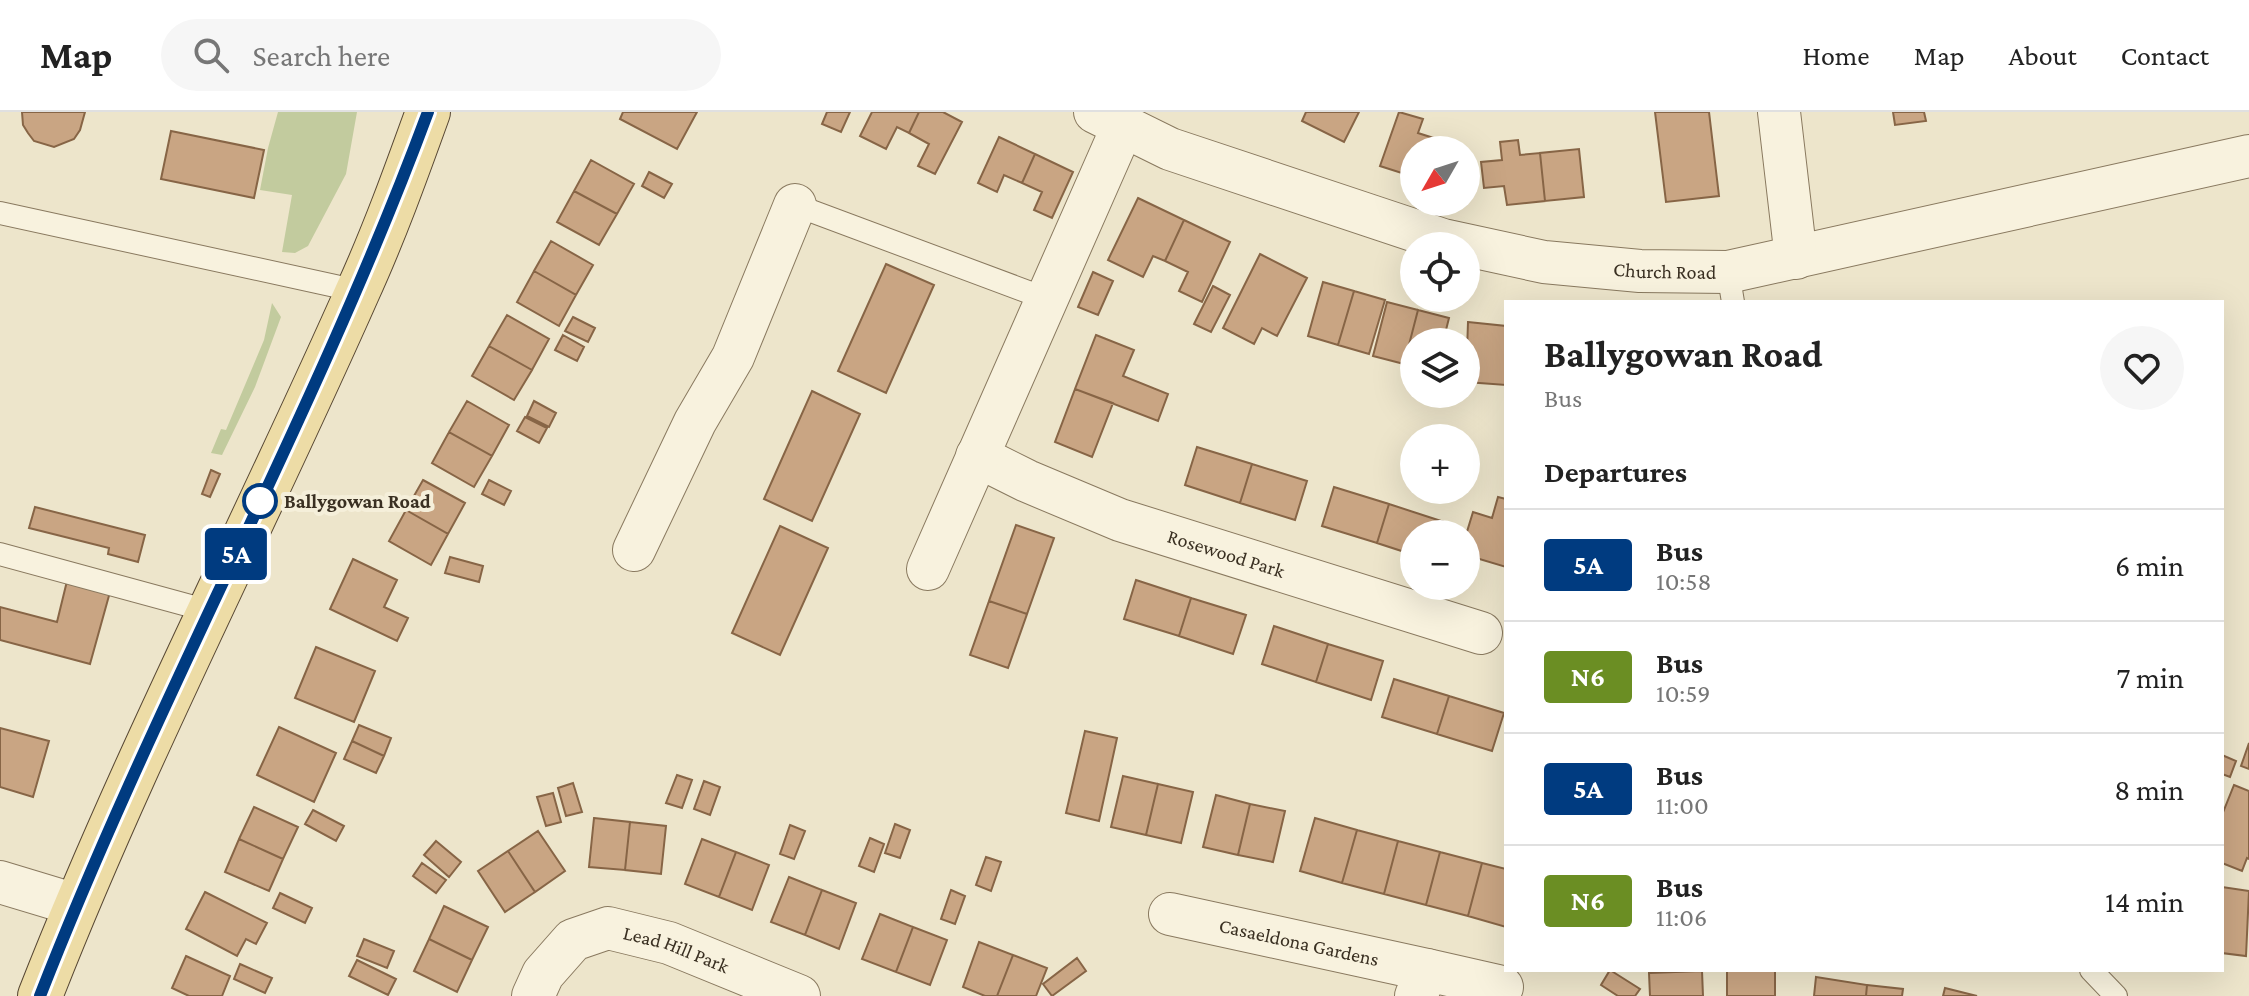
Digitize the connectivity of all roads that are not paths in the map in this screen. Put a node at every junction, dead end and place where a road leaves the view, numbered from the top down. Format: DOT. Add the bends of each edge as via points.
graph roads {
  1 [pos="428,112"];
  2 [pos="1779,112"];
  3 [pos="1111,118"];
  4 [pos="2249,156"];
  5 [pos="795,205"];
  6 [pos="0,213"];
  7 [pos="1796,258"];
  8 [pos="1731,287"];
  9 [pos="358,291"];
  10 [pos="1047,299"];
  11 [pos="977,456"];
  12 [pos="634,550"];
  13 [pos="0,554"];
  14 [pos="928,569"];
  15 [pos="209,611"];
  16 [pos="1481,633"];
  17 [pos="0,882"];
  18 [pos="76,905"];
  19 [pos="1170,914"];
  20 [pos="2093,972"];
  21 [pos="1422,983"];
  22 [pos="1502,987"];
  23 [pos="40,996"];
  24 [pos="533,996"];
  25 [pos="799,996"];
  26 [pos="2116,996"];
  1 -- 9 [label="main road"];
  2 -- 7 [label="street"];
  3 -- 8 [label="street, Church Road" via="1184,154 1443,240 1544,262"];
  3 -- 10 [label="street"];
  4 -- 7 [label="street, Church Road"];
  5 -- 10 [label="lane"];
  5 -- 12 [label="street" via="733,357 695,422"];
  6 -- 9 [label="lane"];
  7 -- 8 [label="street, Church Road"];
  9 -- 15 [label="main road"];
  10 -- 11 [label="street"];
  11 -- 14 [label="street"];
  11 -- 16 [label="street, Rosewood Park" via="1120,520"];
  13 -- 15 [label="lane"];
  15 -- 18 [label="main road"];
  17 -- 18 [label="street"];
  18 -- 23 [label="main road"];
  19 -- 21 [label="street, Casaeldona Gardens"];
  20 -- 26 [label="lane"];
  21 -- 22 [label="street, Casaeldona Gardens"];
  24 -- 25 [label="street, Lead Hill Park" via="543,974 573,940 608,928 669,943"];
}
